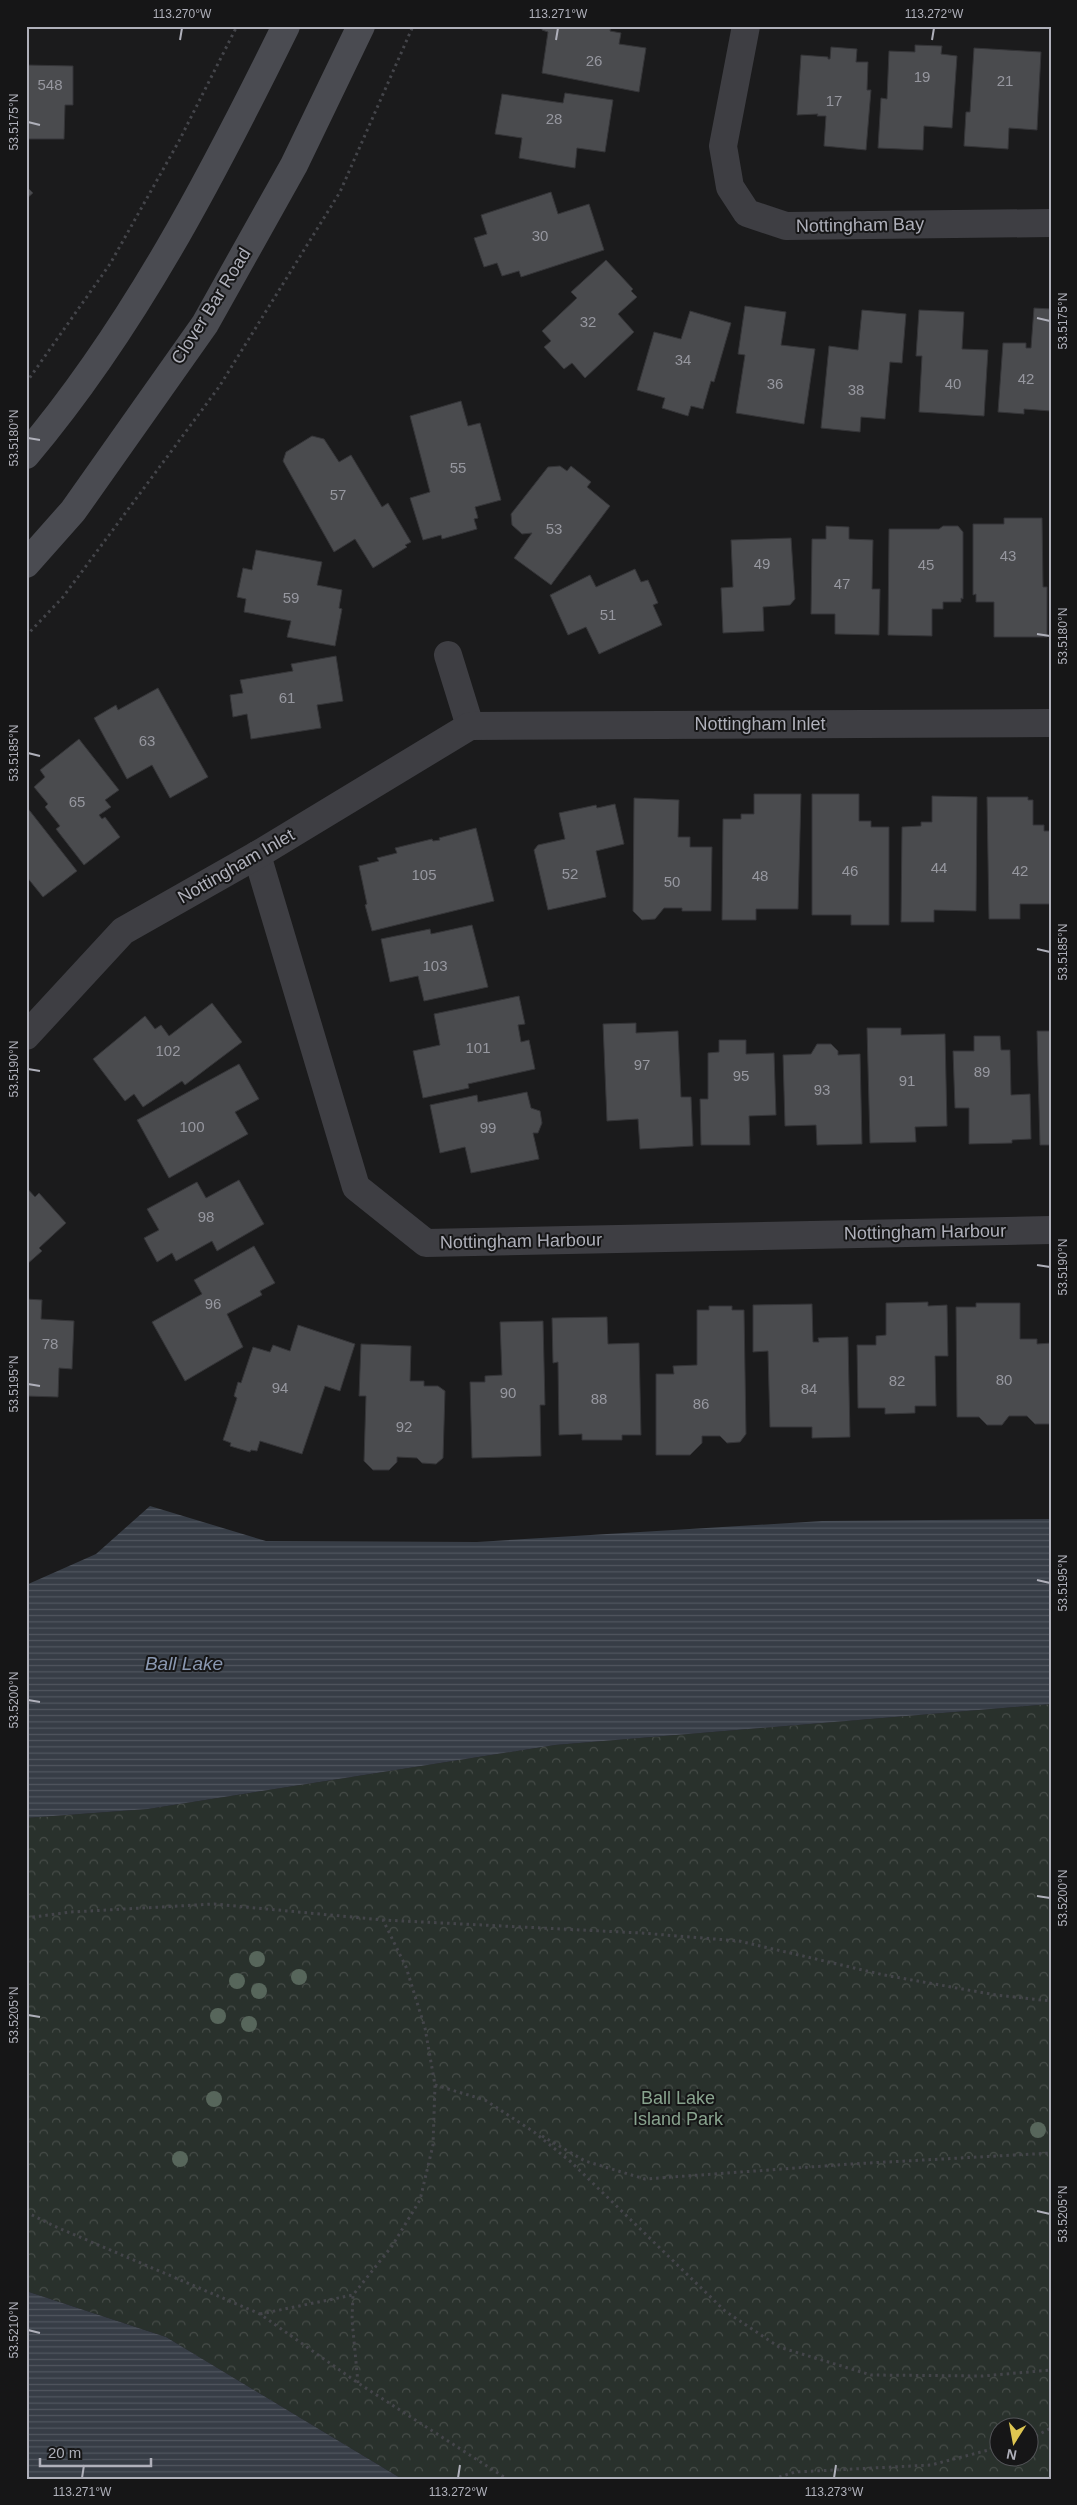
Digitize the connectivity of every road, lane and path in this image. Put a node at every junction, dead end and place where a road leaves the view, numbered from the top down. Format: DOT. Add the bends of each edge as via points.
graph roads {
  1 [pos="237,26"];
  2 [pos="286,26"];
  3 [pos="361,26"];
  4 [pos="746,26"];
  5 [pos="1051,223"];
  6 [pos="26,383"];
  7 [pos="26,455"];
  8 [pos="26,564"];
  9 [pos="448,655"];
  10 [pos="1051,722"];
  11 [pos="470,726"];
  12 [pos="258,855"];
  13 [pos="26,1036"];
  14 [pos="1051,1230"];
  15 [pos="26,1918"];
  16 [pos="383,1920"];
  17 [pos="1051,2001"];
  18 [pos="435,2085"];
  19 [pos="534,2132"];
  20 [pos="1051,2154"];
  21 [pos="26,2212"];
  22 [pos="353,2295"];
  23 [pos="260,2314"];
  24 [pos="1051,2370"];
  25 [pos="358,2383"];
  26 [pos="990,2450"];
  27 [pos="507,2479"];
  28 [pos="772,2479"];
  1 -- 6 [label="path" via="179,141 110,264"];
  2 -- 7 [label="main road" via="221,158 125,319 51,425"];
  3 -- 8 [label="main road, Clover Bar Road" via="294,165 205,324 72,511"];
  4 -- 5 [label="street, Nottingham Bay" via="723,146 730,187 747,214 786,226"];
  9 -- 11 [label="street"];
  10 -- 11 [label="street, Nottingham Inlet"];
  11 -- 12 [label="street, Nottingham Inlet"];
  12 -- 13 [label="street, Nottingham Inlet" via="122,931"];
  12 -- 14 [label="street, Nottingham Harbour" via="356,1187 426,1243"];
  15 -- 16 [label="path" via="71,1912 214,1904"];
  16 -- 17 [label="path" via="632,1932 739,1941 884,1974 996,1995"];
  16 -- 18 [label="path" via="406,1967 426,2028"];
  18 -- 19 [label="path" via="485,2100"];
  18 -- 22 [label="path" via="433,2146 420,2200 392,2246"];
  19 -- 20 [label="path" via="585,2161 645,2179"];
  19 -- 24 [label="path" via="571,2162 725,2312 779,2347 871,2374 983,2376"];
  21 -- 23 [label="path"];
  22 -- 23 [label="path"];
  22 -- 25 [label="path"];
  23 -- 25 [label="path"];
  25 -- 27 [label="path"];
  26 -- 28 [label="path" via="931,2465 795,2472"];
}
